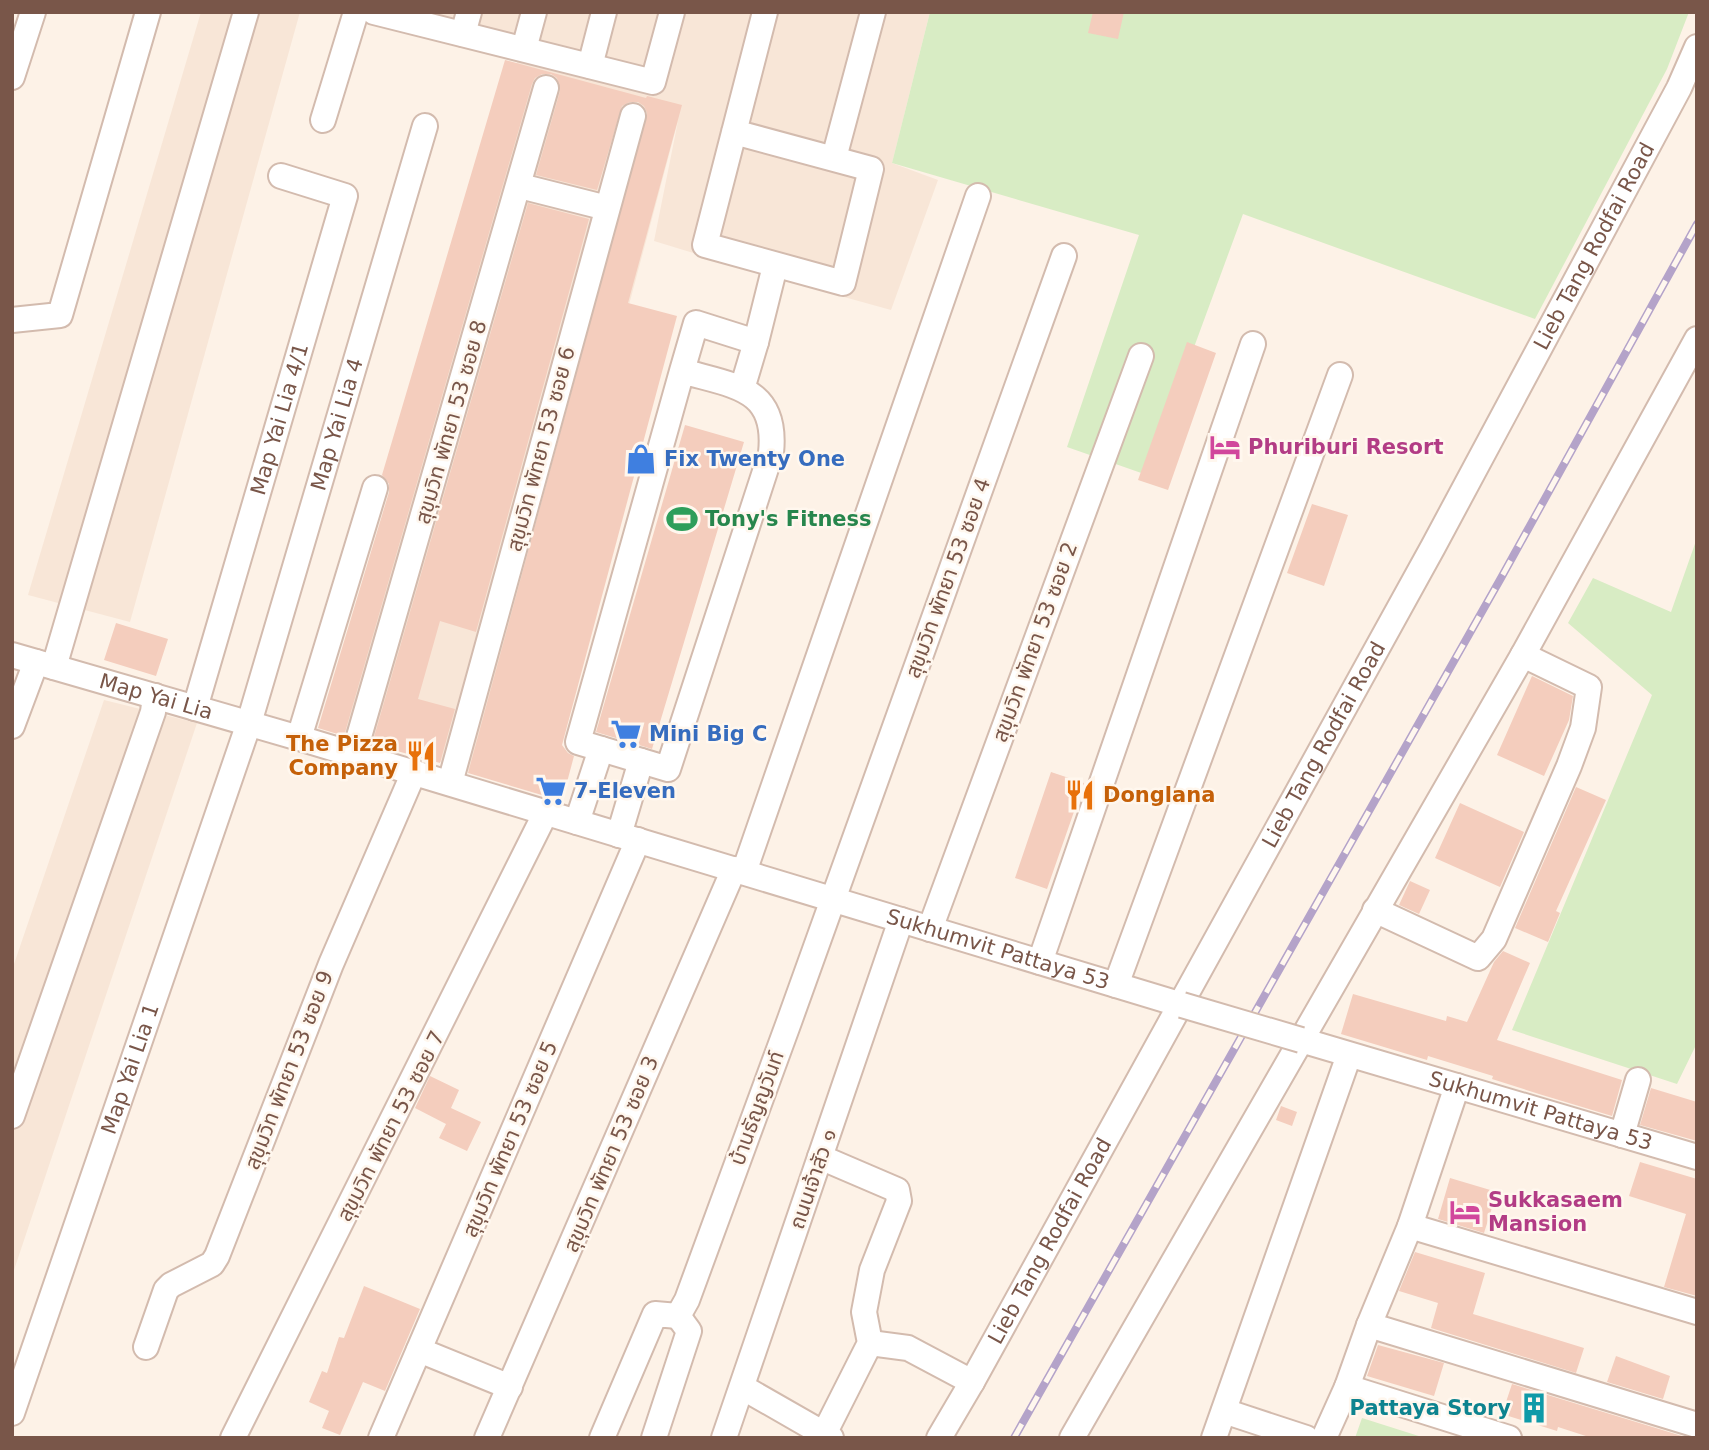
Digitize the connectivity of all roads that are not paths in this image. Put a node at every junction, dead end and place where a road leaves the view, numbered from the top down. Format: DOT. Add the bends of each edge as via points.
graph roads {
  1 [pos="33,12"];
  2 [pos="148,12"];
  3 [pos="246,12"];
  4 [pos="356,12"];
  5 [pos="374,12"];
  6 [pos="534,12"];
  7 [pos="604,12"];
  8 [pos="673,12"];
  9 [pos="765,12"];
  10 [pos="873,12"];
  11 [pos="466,23"];
  12 [pos="1697,47"];
  13 [pos="524,49"];
  14 [pos="590,66"];
  15 [pos="12,77"];
  16 [pos="546,88"];
  17 [pos="633,116"];
  18 [pos="323,120"];
  19 [pos="425,126"];
  20 [pos="734,132"];
  21 [pos="834,158"];
  22 [pos="281,176"];
  23 [pos="520,186"];
  24 [pos="978,196"];
  25 [pos="607,208"];
  26 [pos="1064,256"];
  27 [pos="775,266"];
  28 [pos="12,320"];
  29 [pos="1697,339"];
  30 [pos="756,342"];
  31 [pos="1253,344"];
  32 [pos="1141,356"];
  33 [pos="682,371"];
  34 [pos="1340,375"];
  35 [pos="742,388"];
  36 [pos="375,488"];
  37 [pos="12,655"];
  38 [pos="1522,655"];
  39 [pos="45,665"];
  40 [pos="155,696"];
  41 [pos="195,708"];
  42 [pos="248,723"];
  43 [pos="12,726"];
  44 [pos="299,738"];
  45 [pos="601,749"];
  46 [pos="354,754"];
  47 [pos="641,761"];
  48 [pos="414,772"];
  49 [pos="450,783"];
  50 [pos="546,812"];
  51 [pos="577,822"];
  52 [pos="629,837"];
  53 [pos="739,871"];
  54 [pos="833,900"];
  55 [pos="1375,910"];
  56 [pos="901,920"];
  57 [pos="930,929"];
  58 [pos="1040,962"];
  59 [pos="1116,985"];
  60 [pos="1182,1005"];
  61 [pos="1301,1040"];
  62 [pos="1349,1055"];
  63 [pos="1638,1080"];
  64 [pos="1457,1086"];
  65 [pos="12,1116"];
  66 [pos="1622,1135"];
  67 [pos="820,1157"];
  68 [pos="1697,1157"];
  69 [pos="1410,1226"];
  70 [pos="1697,1312"];
  71 [pos="678,1316"];
  72 [pos="1369,1325"];
  73 [pos="870,1343"];
  74 [pos="146,1346"];
  75 [pos="419,1350"];
  76 [pos="972,1382"];
  77 [pos="510,1387"];
  78 [pos="742,1387"];
  79 [pos="1347,1387"];
  80 [pos="1224,1411"];
  81 [pos="12,1413"];
  82 [pos="1697,1425"];
  83 [pos="827,1436"];
  84 [pos="233,1438"];
  85 [pos="381,1438"];
  86 [pos="487,1438"];
  87 [pos="602,1438"];
  88 [pos="654,1438"];
  89 [pos="724,1438"];
  90 [pos="939,1438"];
  91 [pos="1072,1438"];
  92 [pos="1214,1438"];
  93 [pos="1306,1438"];
  94 [pos="1324,1438"];
  95 [pos="1509,1438"];
  1 -- 15 [label="street"];
  2 -- 28 [label="street" via="60,315"];
  3 -- 39 [label="street"];
  4 -- 18 [label="street"];
  5 -- 11 [label="street"];
  6 -- 13 [label="street"];
  7 -- 14 [label="street"];
  8 -- 14 [label="street" via="653,82"];
  9 -- 20 [label="street"];
  10 -- 21 [label="street"];
  11 -- 13 [label="street"];
  12 -- 60 [label="street, Lieb Tang Rodfai Road" via="1673,101 1433,548"];
  13 -- 14 [label="street"];
  16 -- 23 [label="street, สุขุมวิท พัทยา 53 ซอย 8"];
  17 -- 25 [label="street, สุขุมวิท พัทยา 53 ซอย 6"];
  19 -- 42 [label="street, Map Yai Lia 4"];
  20 -- 21 [label="street"];
  20 -- 27 [label="street" via="705,245"];
  21 -- 27 [label="street" via="871,169 842,284"];
  22 -- 41 [label="street, Map Yai Lia 4/1" via="345,196"];
  23 -- 25 [label="street"];
  23 -- 46 [label="street, สุขุมวิท พัทยา 53 ซอย 8"];
  24 -- 53 [label="street, สุขุมวิท พัทยา 53 ซอย 3"];
  25 -- 49 [label="street, สุขุมวิท พัทยา 53 ซอย 6"];
  26 -- 54 [label="street, สุขุมวิท พัทยา 53 ซอย 4"];
  27 -- 30 [label="street"];
  29 -- 38 [label="street"];
  30 -- 33 [label="street" via="696,323"];
  30 -- 35 [label="street"];
  31 -- 58 [label="street"];
  32 -- 57 [label="street, สุขุมวิท พัทยา 53 ซอย 2"];
  33 -- 35 [label="street"];
  33 -- 45 [label="street" via="578,742"];
  34 -- 59 [label="street"];
  35 -- 47 [label="street" via="758,397 768,415 771,453 668,769"];
  36 -- 44 [label="street"];
  37 -- 39 [label="street, Map Yai Lia"];
  38 -- 55 [label="street"];
  38 -- 55 [label="street" via="1589,687 1583,727 1569,766 1494,939 1478,958"];
  39 -- 40 [label="street, Map Yai Lia"];
  39 -- 43 [label="street"];
  40 -- 41 [label="street, Map Yai Lia"];
  40 -- 65 [label="street"];
  41 -- 42 [label="street, Map Yai Lia"];
  42 -- 44 [label="street, Map Yai Lia"];
  42 -- 81 [label="street, Map Yai Lia 1"];
  44 -- 46 [label="street, Sukhumvit Pattaya 53"];
  45 -- 47 [label="street"];
  45 -- 51 [label="street"];
  46 -- 48 [label="street, Sukhumvit Pattaya 53"];
  47 -- 52 [label="street, สุขุมวิท พัทยา 53 ซอย 5"];
  48 -- 49 [label="street, Sukhumvit Pattaya 53"];
  48 -- 74 [label="street, สุขุมวิท พัทยา 53 ซอย 9" via="331,964 217,1256 212,1264 166,1290"];
  49 -- 50 [label="street, Sukhumvit Pattaya 53"];
  50 -- 51 [label="street, Sukhumvit Pattaya 53"];
  50 -- 84 [label="street, สุขุมวิท พัทยา 53 ซอย 7"];
  51 -- 52 [label="street, Sukhumvit Pattaya 53"];
  52 -- 53 [label="street, Sukhumvit Pattaya 53"];
  52 -- 75 [label="street, สุขุมวิท พัทยา 53 ซอย 5"];
  53 -- 54 [label="street, Sukhumvit Pattaya 53"];
  53 -- 77 [label="street, สุขุมวิท พัทยา 53 ซอย 3"];
  54 -- 56 [label="street, Sukhumvit Pattaya 53"];
  54 -- 71 [label="street, บ้านธัญญวันท์"];
  55 -- 61 [label="street"];
  56 -- 57 [label="street, Sukhumvit Pattaya 53"];
  56 -- 67 [label="street, ถนนเจ้าสัว ๑"];
  57 -- 58 [label="street, Sukhumvit Pattaya 53"];
  58 -- 59 [label="street, Sukhumvit Pattaya 53"];
  59 -- 60 [label="street, Sukhumvit Pattaya 53"];
  60 -- 61 [label="street, Sukhumvit Pattaya 53, bridge"];
  60 -- 76 [label="street, Lieb Tang Rodfai Road"];
  61 -- 62 [label="street, Sukhumvit Pattaya 53"];
  61 -- 91 [label="street"];
  62 -- 64 [label="street, Sukhumvit Pattaya 53"];
  62 -- 80 [label="street"];
  63 -- 66 [label="street"];
  64 -- 66 [label="street, Sukhumvit Pattaya 53"];
  64 -- 69 [label="street"];
  66 -- 68 [label="street, Sukhumvit Pattaya 53"];
  67 -- 73 [label="street" via="897,1190 898,1201 872,1270 864,1312"];
  67 -- 78 [label="street, ถนนเจ้าสัว ๑"];
  69 -- 70 [label="street"];
  69 -- 72 [label="street"];
  71 -- 87 [label="street" via="655,1314"];
  71 -- 88 [label="street" via="689,1331"];
  72 -- 79 [label="street"];
  72 -- 82 [label="street"];
  73 -- 76 [label="street" via="908,1348"];
  73 -- 83 [label="street"];
  75 -- 77 [label="street"];
  75 -- 85 [label="street, สุขุมวิท พัทยา 53 ซอย 5"];
  76 -- 90 [label="street, Lieb Tang Rodfai Road"];
  77 -- 86 [label="street, สุขุมวิท พัทยา 53 ซอย 3"];
  78 -- 83 [label="street"];
  78 -- 89 [label="street, ถนนเจ้าสัว ๑"];
  79 -- 94 [label="street"];
  79 -- 95 [label="street"];
  80 -- 92 [label="street"];
  80 -- 93 [label="street"];
}
